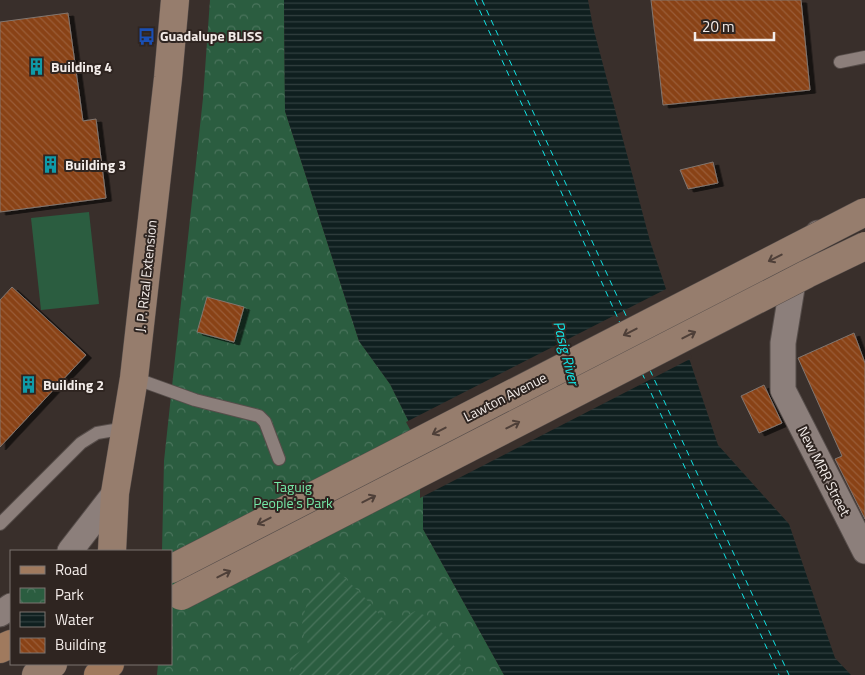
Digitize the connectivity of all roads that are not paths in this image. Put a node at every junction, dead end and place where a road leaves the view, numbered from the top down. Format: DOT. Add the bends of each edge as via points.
graph roads {
  1 [pos="175,0"];
  2 [pos="865,57"];
  3 [pos="840,62"];
  4 [pos="864,212"];
  5 [pos="865,246"];
  6 [pos="865,251"];
  7 [pos="792,288"];
  8 [pos="134,378"];
  9 [pos="126,428"];
  10 [pos="279,459"];
  11 [pos="115,493"];
  12 [pos="0,524"];
  13 [pos="71,550"];
  14 [pos="112,550"];
  15 [pos="865,551"];
  16 [pos="172,568"];
  17 [pos="175,601"];
  18 [pos="34,665"];
  19 [pos="51,665"];
  20 [pos="68,665"];
  21 [pos="109,665"];
  22 [pos="19,675"];
  23 [pos="36,675"];
  24 [pos="53,675"];
  25 [pos="98,675"];
  1 -- 8 [label="main road, J. P. Rizal Extension"];
  2 -- 3 [label="lane"];
  4 -- 7 [label="street" via="824,228 815,236 801,257"];
  4 -- 16 [label="main road, Lawton Avenue, one-way, bridge"];
  17 -- 5 [label="main road, Lawton Avenue, one-way, bridge"];
  6 -- 7 [label="street"];
  7 -- 15 [label="street, New MRR Street" via="783,343 783,390"];
  8 -- 9 [label="main road, J. P. Rizal Extension"];
  8 -- 10 [label="lane" via="194,400 260,416"];
  9 -- 11 [label="main road, J. P. Rizal Extension"];
  9 -- 12 [label="lane" via="97,433 81,443"];
  11 -- 13 [label="street"];
  11 -- 14 [label="main road, J. P. Rizal Extension"];
  18 -- 22 [label="main road"];
  19 -- 23 [label="main road"];
  20 -- 24 [label="main road"];
  21 -- 25 [label="main road"];
}
